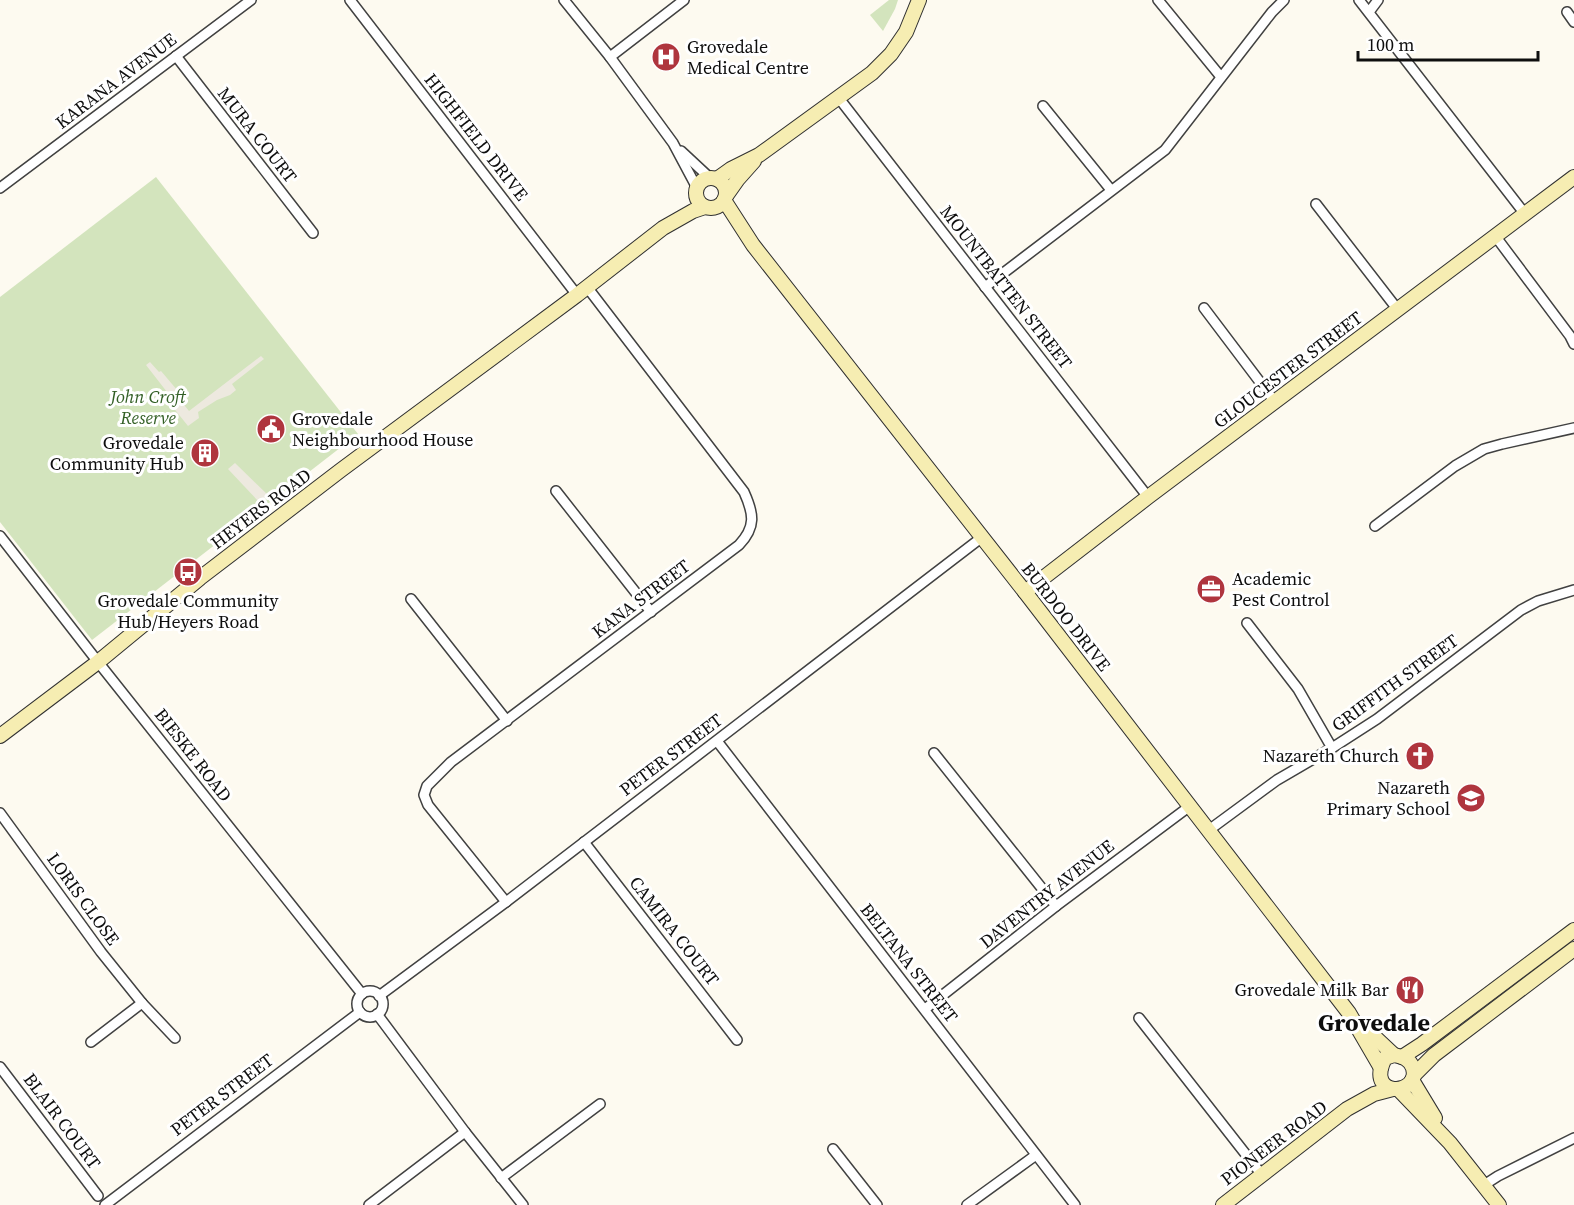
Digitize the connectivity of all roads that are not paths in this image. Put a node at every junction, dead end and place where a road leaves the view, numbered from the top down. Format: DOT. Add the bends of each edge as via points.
graph roads {
  1 [pos="251,0"];
  2 [pos="350,0"];
  3 [pos="564,0"];
  4 [pos="684,0"];
  5 [pos="910,0"];
  6 [pos="919,0"];
  7 [pos="1158,0"];
  8 [pos="1284,0"];
  9 [pos="1359,0"];
  10 [pos="1378,0"];
  11 [pos="1369,12"];
  12 [pos="1567,12"];
  13 [pos="1574,22"];
  14 [pos="176,56"];
  15 [pos="610,57"];
  16 [pos="1221,77"];
  17 [pos="841,95"];
  18 [pos="1043,106"];
  19 [pos="673,143"];
  20 [pos="759,155"];
  21 [pos="1574,177"];
  22 [pos="713,179"];
  23 [pos="0,188"];
  24 [pos="1111,190"];
  25 [pos="697,191"];
  26 [pos="717,203"];
  27 [pos="1316,204"];
  28 [pos="1525,214"];
  29 [pos="663,228"];
  30 [pos="313,233"];
  31 [pos="1496,237"];
  32 [pos="985,287"];
  33 [pos="582,291"];
  34 [pos="1204,308"];
  35 [pos="1398,310"];
  36 [pos="1574,344"];
  37 [pos="1275,402"];
  38 [pos="1574,429"];
  39 [pos="556,491"];
  40 [pos="1148,497"];
  41 [pos="1375,526"];
  42 [pos="0,536"];
  43 [pos="981,538"];
  44 [pos="1574,590"];
  45 [pos="1025,592"];
  46 [pos="411,599"];
  47 [pos="651,612"];
  48 [pos="1247,623"];
  49 [pos="98,662"];
  50 [pos="507,721"];
  51 [pos="0,736"];
  52 [pos="717,741"];
  53 [pos="1332,748"];
  54 [pos="934,753"];
  55 [pos="1190,806"];
  56 [pos="0,813"];
  57 [pos="1209,830"];
  58 [pos="584,842"];
  59 [pos="506,902"];
  60 [pos="1056,906"];
  61 [pos="1574,930"];
  62 [pos="1574,949"];
  63 [pos="362,994"];
  64 [pos="379,996"];
  65 [pos="142,1003"];
  66 [pos="925,1009"];
  67 [pos="360,1012"];
  68 [pos="1349,1013"];
  69 [pos="377,1014"];
  70 [pos="1139,1018"];
  71 [pos="174,1038"];
  72 [pos="737,1040"];
  73 [pos="92,1042"];
  74 [pos="1398,1056"];
  75 [pos="0,1067"];
  76 [pos="1380,1069"];
  77 [pos="1413,1077"];
  78 [pos="1396,1090"];
  79 [pos="600,1104"];
  80 [pos="1347,1109"];
  81 [pos="465,1132"];
  82 [pos="1574,1138"];
  83 [pos="1450,1143"];
  84 [pos="833,1149"];
  85 [pos="1036,1155"];
  86 [pos="1262,1175"];
  87 [pos="501,1178"];
  88 [pos="1484,1185"];
  89 [pos="98,1196"];
  90 [pos="105,1205"];
  91 [pos="369,1205"];
  92 [pos="523,1205"];
  93 [pos="877,1205"];
  94 [pos="968,1205"];
  95 [pos="1075,1205"];
  96 [pos="1223,1205"];
  97 [pos="1498,1205"];
  1 -- 14 [label="street, KARANA AVENUE"];
  2 -- 33 [label="street, HIGHFIELD DRIVE"];
  3 -- 15 [label="street"];
  4 -- 15 [label="street"];
  5 -- 17 [label="street, HEYERS ROAD" via="899,28 884,49"];
  6 -- 17 [label="street, HEYERS ROAD" via="906,32 891,54"];
  7 -- 16 [label="street"];
  8 -- 16 [label="street"];
  9 -- 11 [label="street"];
  10 -- 11 [label="street"];
  11 -- 28 [label="street"];
  12 -- 13 [label="street"];
  14 -- 23 [label="street, KARANA AVENUE"];
  14 -- 30 [label="street, MURA COURT"];
  15 -- 19 [label="street"];
  16 -- 24 [label="street" via="1171,144"];
  17 -- 20 [label="street, HEYERS ROAD"];
  17 -- 32 [label="street, MOUNTBATTEN STREET"];
  18 -- 24 [label="street"];
  19 -- 22 [label="street"];
  19 -- 25 [label="street"];
  20 -- 22 [label="street, HEYERS ROAD"];
  20 -- 26 [label="street, HEYERS ROAD"];
  21 -- 28 [label="street, GLOUCESTER STREET"];
  22 -- 25 [label="street, HEYERS ROAD" via="702,182"];
  22 -- 26 [label="street" via="724,186"];
  24 -- 32 [label="street"];
  25 -- 26 [label="street" via="699,202"];
  25 -- 29 [label="street, HEYERS ROAD"];
  26 -- 29 [label="street, HEYERS ROAD"];
  26 -- 43 [label="street, BURDOO DRIVE"];
  27 -- 35 [label="street"];
  28 -- 31 [label="street, GLOUCESTER STREET"];
  29 -- 33 [label="street, HEYERS ROAD"];
  31 -- 35 [label="street, GLOUCESTER STREET"];
  31 -- 36 [label="street"];
  32 -- 40 [label="street, MOUNTBATTEN STREET"];
  33 -- 47 [label="street, KANA STREET" via="744,492 751,507 753,522 748,536"];
  33 -- 49 [label="street, HEYERS ROAD" via="200,578"];
  34 -- 37 [label="street"];
  35 -- 37 [label="street, GLOUCESTER STREET"];
  37 -- 40 [label="street, GLOUCESTER STREET"];
  38 -- 41 [label="street" via="1484,449"];
  39 -- 47 [label="street"];
  40 -- 45 [label="street, GLOUCESTER STREET"];
  42 -- 49 [label="street, BIESKE ROAD"];
  43 -- 45 [label="street, BURDOO DRIVE"];
  43 -- 52 [label="street, PETER STREET"];
  44 -- 53 [label="street, GRIFFITH STREET" via="1521,610 1377,719"];
  45 -- 55 [label="street, BURDOO DRIVE"];
  46 -- 50 [label="street"];
  47 -- 50 [label="street, KANA STREET"];
  48 -- 53 [label="street" via="1298,689"];
  49 -- 51 [label="street, HEYERS ROAD"];
  49 -- 63 [label="street, BIESKE ROAD"];
  50 -- 59 [label="street, KANA STREET" via="451,762 427,786 424,795"];
  52 -- 58 [label="street, PETER STREET"];
  52 -- 66 [label="street, BELTANA STREET"];
  53 -- 57 [label="street, GRIFFITH STREET" via="1277,780"];
  54 -- 60 [label="street"];
  55 -- 57 [label="street, BURDOO DRIVE"];
  55 -- 60 [label="street, DAVENTRY AVENUE"];
  56 -- 65 [label="street, LORIS CLOSE"];
  57 -- 68 [label="street, BURDOO DRIVE"];
  58 -- 59 [label="street, PETER STREET"];
  58 -- 72 [label="street, CAMIRA COURT"];
  59 -- 64 [label="street, PETER STREET"];
  60 -- 66 [label="street, DAVENTRY AVENUE"];
  61 -- 74 [label="street" via="1422,1044"];
  62 -- 77 [label="street" via="1434,1055"];
  63 -- 64 [label="street" via="371,992"];
  63 -- 67 [label="street" via="357,1004"];
  64 -- 69 [label="street" via="382,1006"];
  65 -- 71 [label="street, LORIS CLOSE"];
  65 -- 73 [label="street"];
  66 -- 85 [label="street, BELTANA STREET"];
  67 -- 69 [label="street" via="366,1017"];
  67 -- 90 [label="street, PETER STREET"];
  68 -- 74 [label="street, BURDOO DRIVE"];
  68 -- 76 [label="street, BURDOO DRIVE"];
  69 -- 81 [label="street"];
  70 -- 86 [label="street"];
  74 -- 76 [label="street" via="1385,1058"];
  74 -- 77 [label="street" via="1408,1060"];
  75 -- 89 [label="street, BLAIR COURT"];
  76 -- 78 [label="street" via="1385,1086"];
  76 -- 80 [label="street, PIONEER ROAD" via="1370,1087"];
  77 -- 78 [label="street" via="1407,1087"];
  77 -- 83 [label="street"];
  78 -- 80 [label="street, PIONEER ROAD" via="1374,1094"];
  78 -- 83 [label="street"];
  79 -- 87 [label="street"];
  80 -- 86 [label="street, PIONEER ROAD"];
  81 -- 87 [label="street"];
  81 -- 91 [label="street"];
  82 -- 88 [label="street"];
  83 -- 88 [label="street"];
  84 -- 93 [label="street"];
  85 -- 94 [label="street"];
  85 -- 95 [label="street, BELTANA STREET"];
  86 -- 96 [label="street, PIONEER ROAD"];
  87 -- 92 [label="street"];
  88 -- 97 [label="street"];
}
